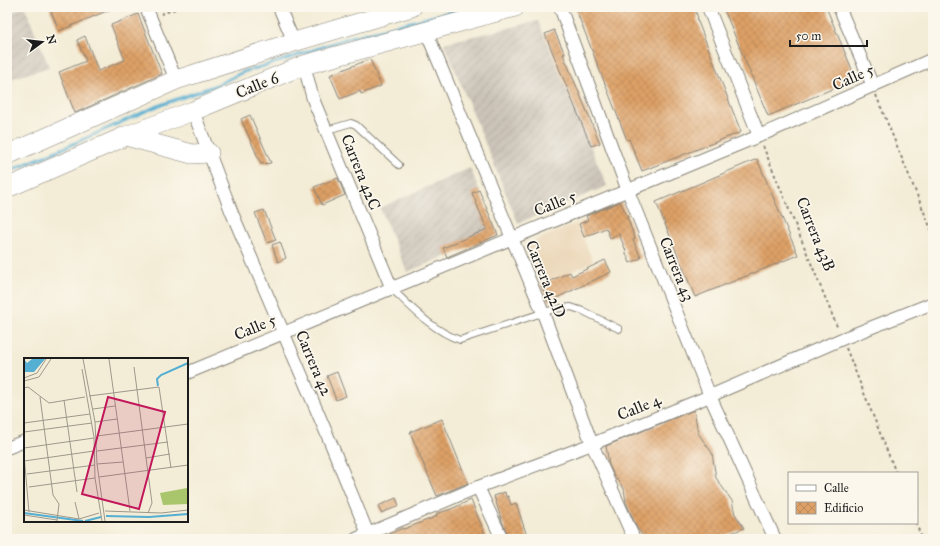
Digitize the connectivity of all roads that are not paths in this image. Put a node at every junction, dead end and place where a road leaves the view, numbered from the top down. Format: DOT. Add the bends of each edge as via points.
graph roads {
  1 [pos="280,7"];
  2 [pos="412,7"];
  3 [pos="515,7"];
  4 [pos="560,7"];
  5 [pos="708,7"];
  6 [pos="839,7"];
  7 [pos="148,12"];
  8 [pos="426,32"];
  9 [pos="294,42"];
  10 [pos="933,59"];
  11 [pos="304,65"];
  12 [pos="176,80"];
  13 [pos="872,86"];
  14 [pos="193,111"];
  15 [pos="327,130"];
  16 [pos="126,136"];
  17 [pos="759,136"];
  18 [pos="209,153"];
  19 [pos="7,155"];
  20 [pos="399,165"];
  21 [pos="7,188"];
  22 [pos="628,191"];
  23 [pos="512,239"];
  24 [pos="392,289"];
  25 [pos="933,303"];
  26 [pos="543,313"];
  27 [pos="619,329"];
  28 [pos="283,333"];
  29 [pos="188,373"];
  30 [pos="710,396"];
  31 [pos="24,441"];
  32 [pos="592,444"];
  33 [pos="7,448"];
  34 [pos="478,487"];
  35 [pos="369,537"];
  36 [pos="356,539"];
  37 [pos="502,539"];
  38 [pos="634,539"];
  39 [pos="775,539"];
  1 -- 9 [label="street"];
  2 -- 9 [label="main road, Calle 6"];
  3 -- 8 [label="main road, Calle 6"];
  4 -- 22 [label="street, Carrera 43"];
  5 -- 17 [label="street"];
  6 -- 13 [label="street"];
  7 -- 12 [label="street"];
  8 -- 11 [label="main road, Calle 6"];
  8 -- 23 [label="street, Carrera 42D"];
  9 -- 12 [label="main road, Calle 6"];
  10 -- 13 [label="street, Calle 5"];
  11 -- 14 [label="main road, Calle 6"];
  11 -- 15 [label="street, Carrera 42C"];
  12 -- 19 [label="main road, Calle 6"];
  13 -- 17 [label="street, Calle 5"];
  14 -- 16 [label="main road, Calle 6"];
  14 -- 18 [label="street, Carrera 42"];
  15 -- 20 [label="lane" via="356,124"];
  15 -- 24 [label="street, Carrera 42C"];
  16 -- 18 [label="main road" via="192,154"];
  16 -- 21 [label="main road, Calle 6"];
  17 -- 22 [label="street, Calle 5"];
  18 -- 28 [label="street, Carrera 42"];
  22 -- 23 [label="street, Calle 5"];
  22 -- 30 [label="street, Carrera 43"];
  23 -- 24 [label="street, Calle 5"];
  23 -- 26 [label="street, Carrera 42D"];
  24 -- 26 [label="lane" via="418,315 449,336 460,340"];
  24 -- 28 [label="street, Calle 5"];
  25 -- 30 [label="street, Calle 4"];
  26 -- 27 [label="lane" via="571,307"];
  26 -- 32 [label="street, Carrera 42D"];
  28 -- 29 [label="street, Calle 5"];
  28 -- 35 [label="street, Carrera 42"];
  30 -- 32 [label="street, Calle 4"];
  30 -- 39 [label="street, Carrera 43"];
  31 -- 33 [label="street"];
  32 -- 34 [label="street, Calle 4"];
  32 -- 38 [label="street, Carrera 42D"];
  34 -- 35 [label="street, Calle 4"];
  34 -- 37 [label="street"];
  35 -- 36 [label="street, Calle 4"];
}
